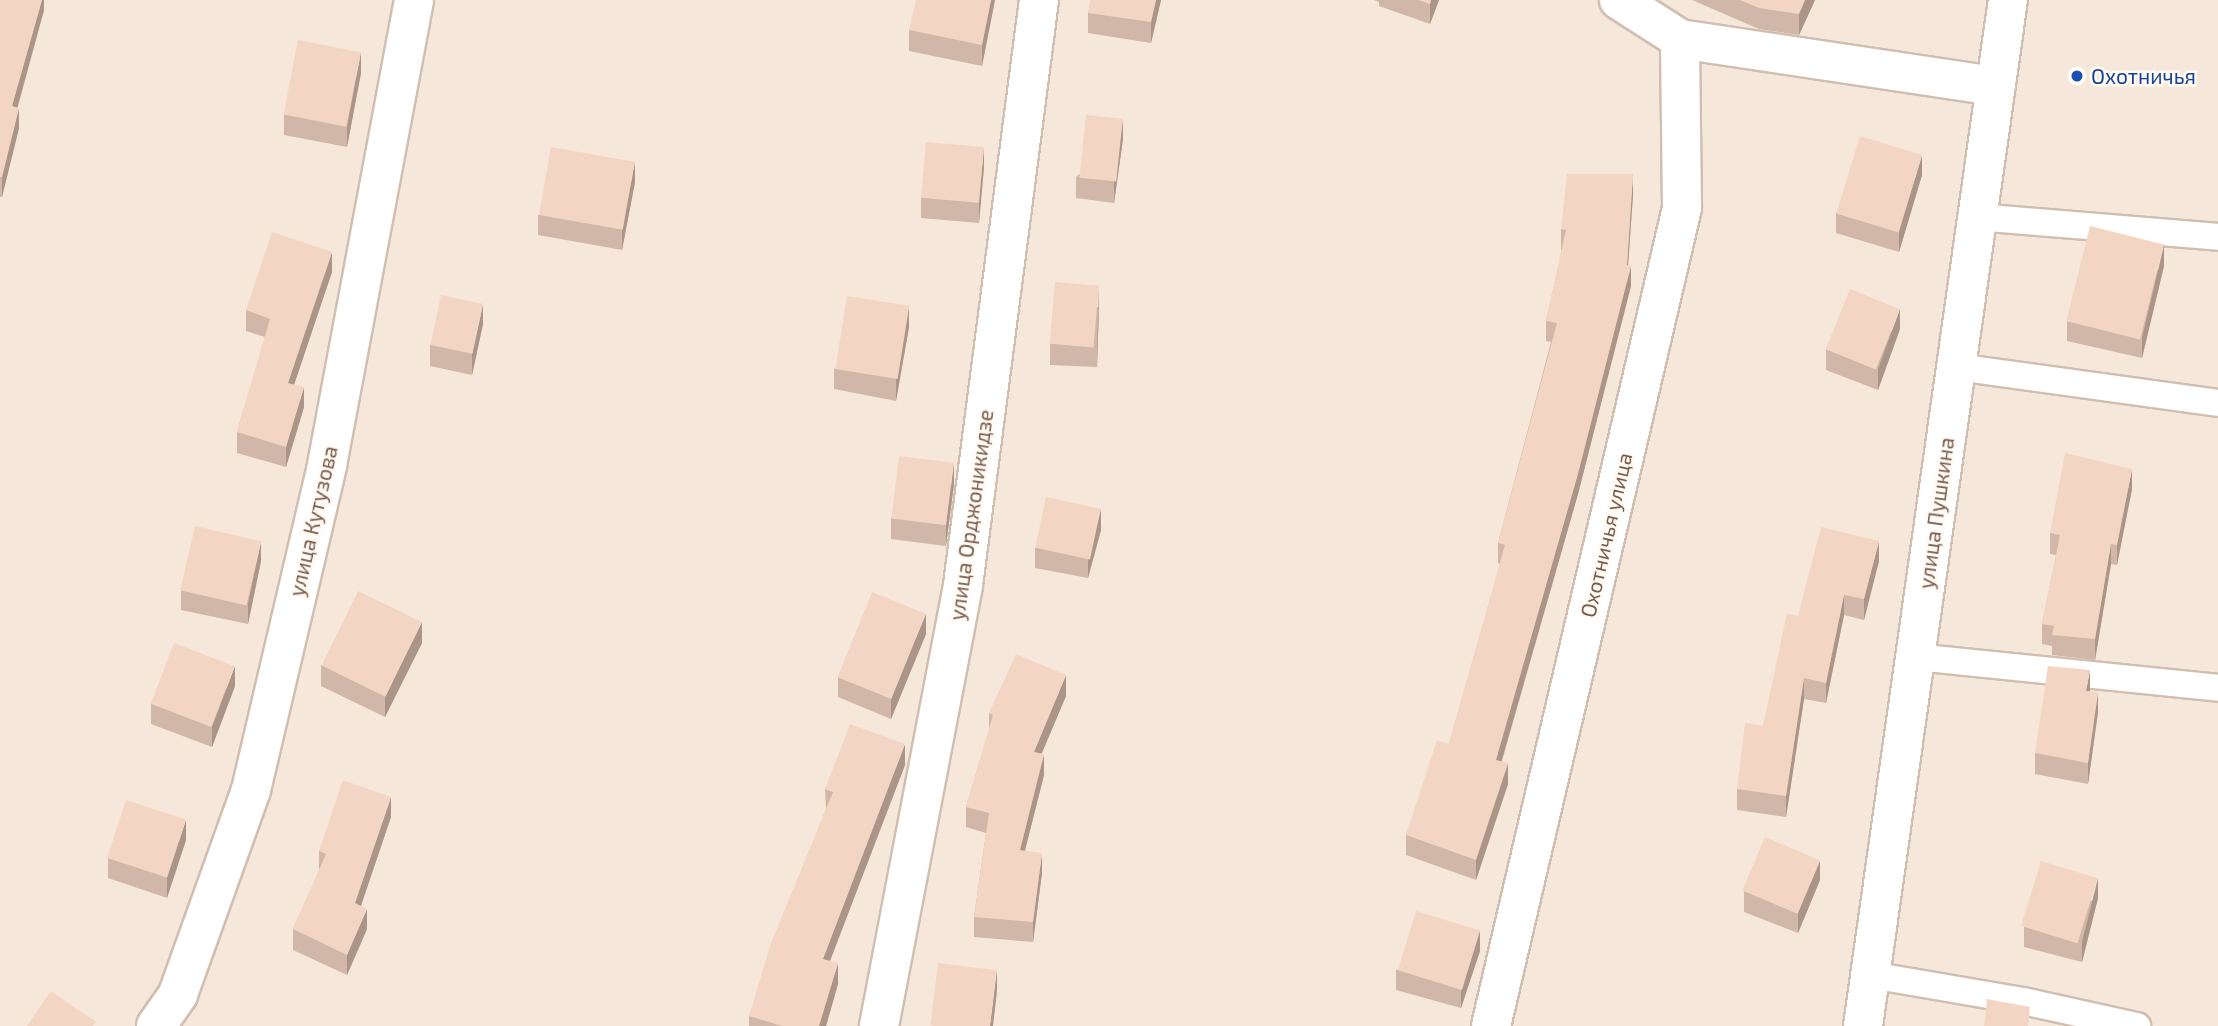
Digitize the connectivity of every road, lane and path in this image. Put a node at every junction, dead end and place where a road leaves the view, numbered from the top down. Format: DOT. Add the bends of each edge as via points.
graph roads {
  1 [pos="414,0"];
  2 [pos="1039,0"];
  3 [pos="1619,0"];
  4 [pos="2008,0"];
  5 [pos="1680,39"];
  6 [pos="1996,86"];
  7 [pos="1977,217"];
  8 [pos="2218,237"];
  9 [pos="1956,367"];
  10 [pos="2218,403"];
  11 [pos="1915,657"];
  12 [pos="2218,688"];
  13 [pos="1871,975"];
  14 [pos="156,1026"];
  15 [pos="879,1026"];
  16 [pos="1491,1026"];
  17 [pos="1863,1026"];
  18 [pos="2137,1026"];
  1 -- 14 [label="street, улица Кутузова" via="327,464 251,790 178,994"];
  2 -- 15 [label="street, улица Орджоникидзе" via="963,585"];
  3 -- 5 [label="street"];
  4 -- 6 [label="street, улица Пушкина"];
  5 -- 6 [label="street"];
  5 -- 16 [label="street, Охотничья улица" via="1682,208"];
  6 -- 7 [label="street, улица Пушкина"];
  7 -- 8 [label="lane"];
  7 -- 9 [label="street, улица Пушкина"];
  9 -- 10 [label="lane"];
  9 -- 11 [label="street, улица Пушкина"];
  11 -- 12 [label="lane"];
  11 -- 13 [label="street, улица Пушкина"];
  13 -- 17 [label="street, улица Пушкина"];
  13 -- 18 [label="lane"];
}
